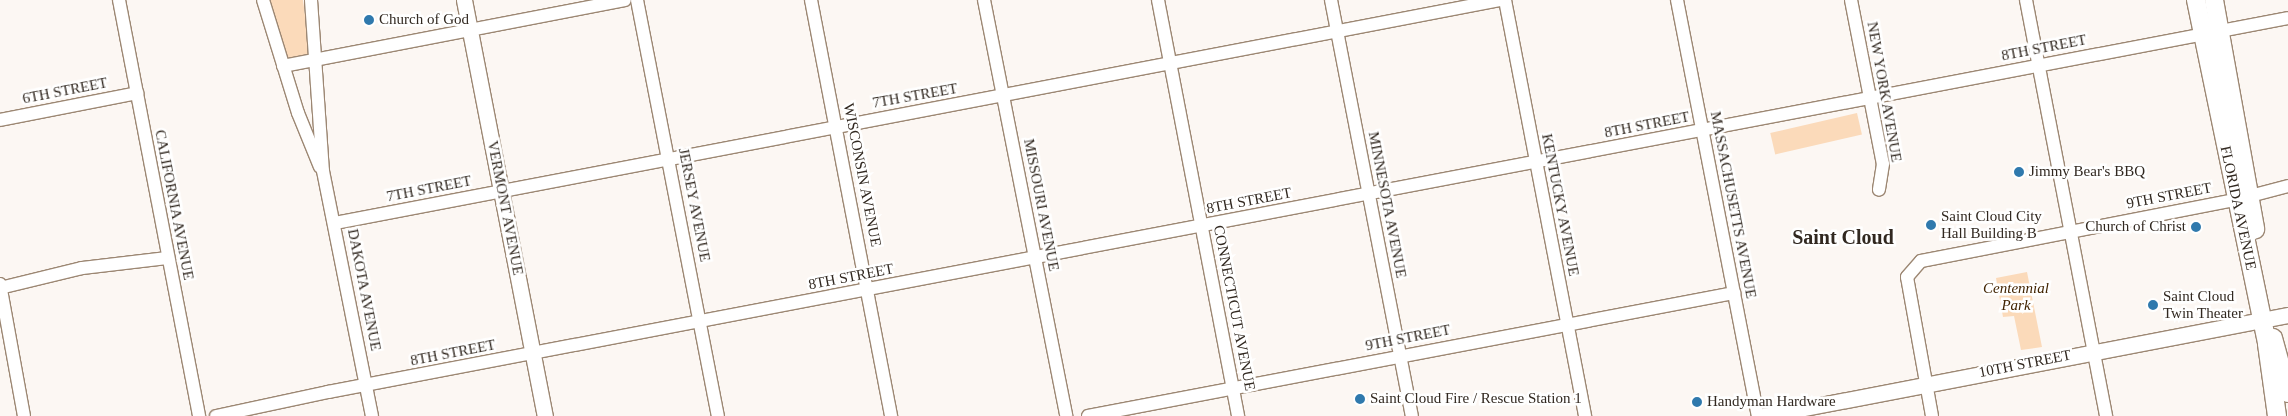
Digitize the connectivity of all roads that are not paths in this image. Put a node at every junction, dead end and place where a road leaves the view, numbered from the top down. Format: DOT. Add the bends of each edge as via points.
graph roads {
  1 [pos="119,0"];
  2 [pos="263,0"];
  3 [pos="311,0"];
  4 [pos="464,0"];
  5 [pos="625,0"];
  6 [pos="637,0"];
  7 [pos="811,0"];
  8 [pos="984,0"];
  9 [pos="1158,0"];
  10 [pos="1331,0"];
  11 [pos="1503,0"];
  12 [pos="1677,0"];
  13 [pos="1851,0"];
  14 [pos="2026,0"];
  15 [pos="2196,0"];
  16 [pos="2214,0"];
  17 [pos="2288,18"];
  18 [pos="470,30"];
  19 [pos="1336,32"];
  20 [pos="2212,33"];
  21 [pos="317,58"];
  22 [pos="1169,63"];
  23 [pos="283,66"];
  24 [pos="2040,66"];
  25 [pos="137,93"];
  26 [pos="1004,96"];
  27 [pos="1870,98"];
  28 [pos="0,120"];
  29 [pos="836,127"];
  30 [pos="1702,131"];
  31 [pos="669,160"];
  32 [pos="1535,163"];
  33 [pos="323,171"];
  34 [pos="2288,186"];
  35 [pos="1878,190"];
  36 [pos="502,191"];
  37 [pos="1368,194"];
  38 [pos="2243,198"];
  39 [pos="335,223"];
  40 [pos="1201,227"];
  41 [pos="2069,232"];
  42 [pos="167,258"];
  43 [pos="1036,259"];
  44 [pos="0,286"];
  45 [pos="867,290"];
  46 [pos="1734,294"];
  47 [pos="2288,315"];
  48 [pos="2265,319"];
  49 [pos="700,322"];
  50 [pos="1567,325"];
  51 [pos="2093,352"];
  52 [pos="533,355"];
  53 [pos="1400,356"];
  54 [pos="1926,384"];
  55 [pos="367,387"];
  56 [pos="1233,388"];
  57 [pos="2288,393"];
  58 [pos="24,416"];
  59 [pos="199,416"];
  60 [pos="216,416"];
  61 [pos="372,416"];
  62 [pos="545,416"];
  63 [pos="718,416"];
  64 [pos="891,416"];
  65 [pos="1066,416"];
  66 [pos="1088,416"];
  67 [pos="1238,416"];
  68 [pos="1412,416"];
  69 [pos="1585,416"];
  70 [pos="1758,416"];
  71 [pos="1763,416"];
  72 [pos="1932,416"];
  73 [pos="2106,416"];
  74 [pos="2277,416"];
  1 -- 25 [label="street, CALIFORNIA AVENUE"];
  2 -- 23 [label="street, DAKOTA AVENUE"];
  3 -- 21 [label="street, DAKOTA AVENUE"];
  4 -- 18 [label="street, VERMONT AVENUE"];
  5 -- 18 [label="street"];
  6 -- 31 [label="street, JERSEY AVENUE"];
  7 -- 29 [label="street, WISCONSIN AVENUE"];
  8 -- 26 [label="street, MISSOURI AVENUE"];
  9 -- 22 [label="street, CONNECTICUT AVENUE"];
  10 -- 19 [label="street, MINNESOTA AVENUE"];
  11 -- 19 [label="street, 7TH STREET"];
  11 -- 32 [label="street, KENTUCKY AVENUE"];
  12 -- 30 [label="street, MASSACHUSETTS AVENUE"];
  13 -- 27 [label="street, NEW YORK AVENUE"];
  14 -- 24 [label="street"];
  15 -- 20 [label="main road, FLORIDA AVENUE"];
  16 -- 20 [label="main road, FLORIDA AVENUE"];
  17 -- 20 [label="street, 8TH STREET"];
  18 -- 21 [label="street"];
  18 -- 36 [label="street, VERMONT AVENUE"];
  19 -- 22 [label="street, 7TH STREET"];
  19 -- 37 [label="street, MINNESOTA AVENUE"];
  20 -- 24 [label="street, 8TH STREET"];
  20 -- 38 [label="main road, FLORIDA AVENUE"];
  21 -- 23 [label="street"];
  21 -- 33 [label="street, DAKOTA AVENUE"];
  22 -- 26 [label="street, 7TH STREET"];
  22 -- 40 [label="street, CONNECTICUT AVENUE"];
  23 -- 33 [label="street, DAKOTA AVENUE" via="301,121"];
  24 -- 27 [label="street, 8TH STREET"];
  24 -- 41 [label="street"];
  25 -- 28 [label="street, 6TH STREET"];
  25 -- 42 [label="street, CALIFORNIA AVENUE"];
  26 -- 29 [label="street, 7TH STREET"];
  26 -- 43 [label="street, MISSOURI AVENUE"];
  27 -- 30 [label="street, 8TH STREET"];
  27 -- 35 [label="street, NEW YORK AVENUE" via="1883,164"];
  29 -- 31 [label="street, 7TH STREET"];
  29 -- 45 [label="street, WISCONSIN AVENUE"];
  30 -- 32 [label="street, 8TH STREET"];
  30 -- 46 [label="street, MASSACHUSETTS AVENUE"];
  31 -- 36 [label="street, 7TH STREET"];
  31 -- 49 [label="street, JERSEY AVENUE"];
  32 -- 37 [label="street, 8TH STREET"];
  32 -- 50 [label="street, KENTUCKY AVENUE"];
  33 -- 39 [label="street, DAKOTA AVENUE"];
  34 -- 38 [label="street, 9TH STREET"];
  36 -- 39 [label="street, 7TH STREET"];
  36 -- 52 [label="street, VERMONT AVENUE"];
  37 -- 40 [label="street, 8TH STREET"];
  37 -- 53 [label="street, MINNESOTA AVENUE"];
  38 -- 41 [label="street, 9TH STREET"];
  38 -- 48 [label="main road, FLORIDA AVENUE"];
  39 -- 55 [label="street, DAKOTA AVENUE"];
  40 -- 43 [label="street, 8TH STREET"];
  40 -- 56 [label="street, CONNECTICUT AVENUE"];
  41 -- 51 [label="street"];
  41 -- 54 [label="street, 9TH STREET" via="1921,262 1911,271 1907,277"];
  42 -- 44 [label="street" via="82,268"];
  42 -- 59 [label="street, CALIFORNIA AVENUE"];
  43 -- 45 [label="street, 8TH STREET"];
  43 -- 65 [label="street, MISSOURI AVENUE"];
  44 -- 58 [label="street"];
  45 -- 49 [label="street, 8TH STREET"];
  45 -- 64 [label="street, WISCONSIN AVENUE"];
  46 -- 50 [label="street, 9TH STREET"];
  46 -- 70 [label="street, MASSACHUSETTS AVENUE"];
  47 -- 48 [label="street, 10TH STREET"];
  48 -- 51 [label="street, 10TH STREET"];
  48 -- 57 [label="main road, FLORIDA AVENUE"];
  48 -- 74 [label="main road, FLORIDA AVENUE"];
  49 -- 52 [label="street, 8TH STREET"];
  49 -- 63 [label="street, JERSEY AVENUE"];
  50 -- 53 [label="street, 9TH STREET"];
  50 -- 69 [label="street, KENTUCKY AVENUE"];
  51 -- 54 [label="street, 10TH STREET"];
  51 -- 73 [label="street"];
  52 -- 55 [label="street, 8TH STREET"];
  52 -- 62 [label="street, VERMONT AVENUE"];
  53 -- 56 [label="street, 9TH STREET"];
  53 -- 68 [label="street, MINNESOTA AVENUE"];
  54 -- 71 [label="street, 10TH STREET"];
  54 -- 72 [label="street"];
  55 -- 60 [label="street, 8TH STREET"];
  55 -- 61 [label="street, DAKOTA AVENUE"];
  56 -- 66 [label="street, 9TH STREET"];
  56 -- 67 [label="street, CONNECTICUT AVENUE"];
}
